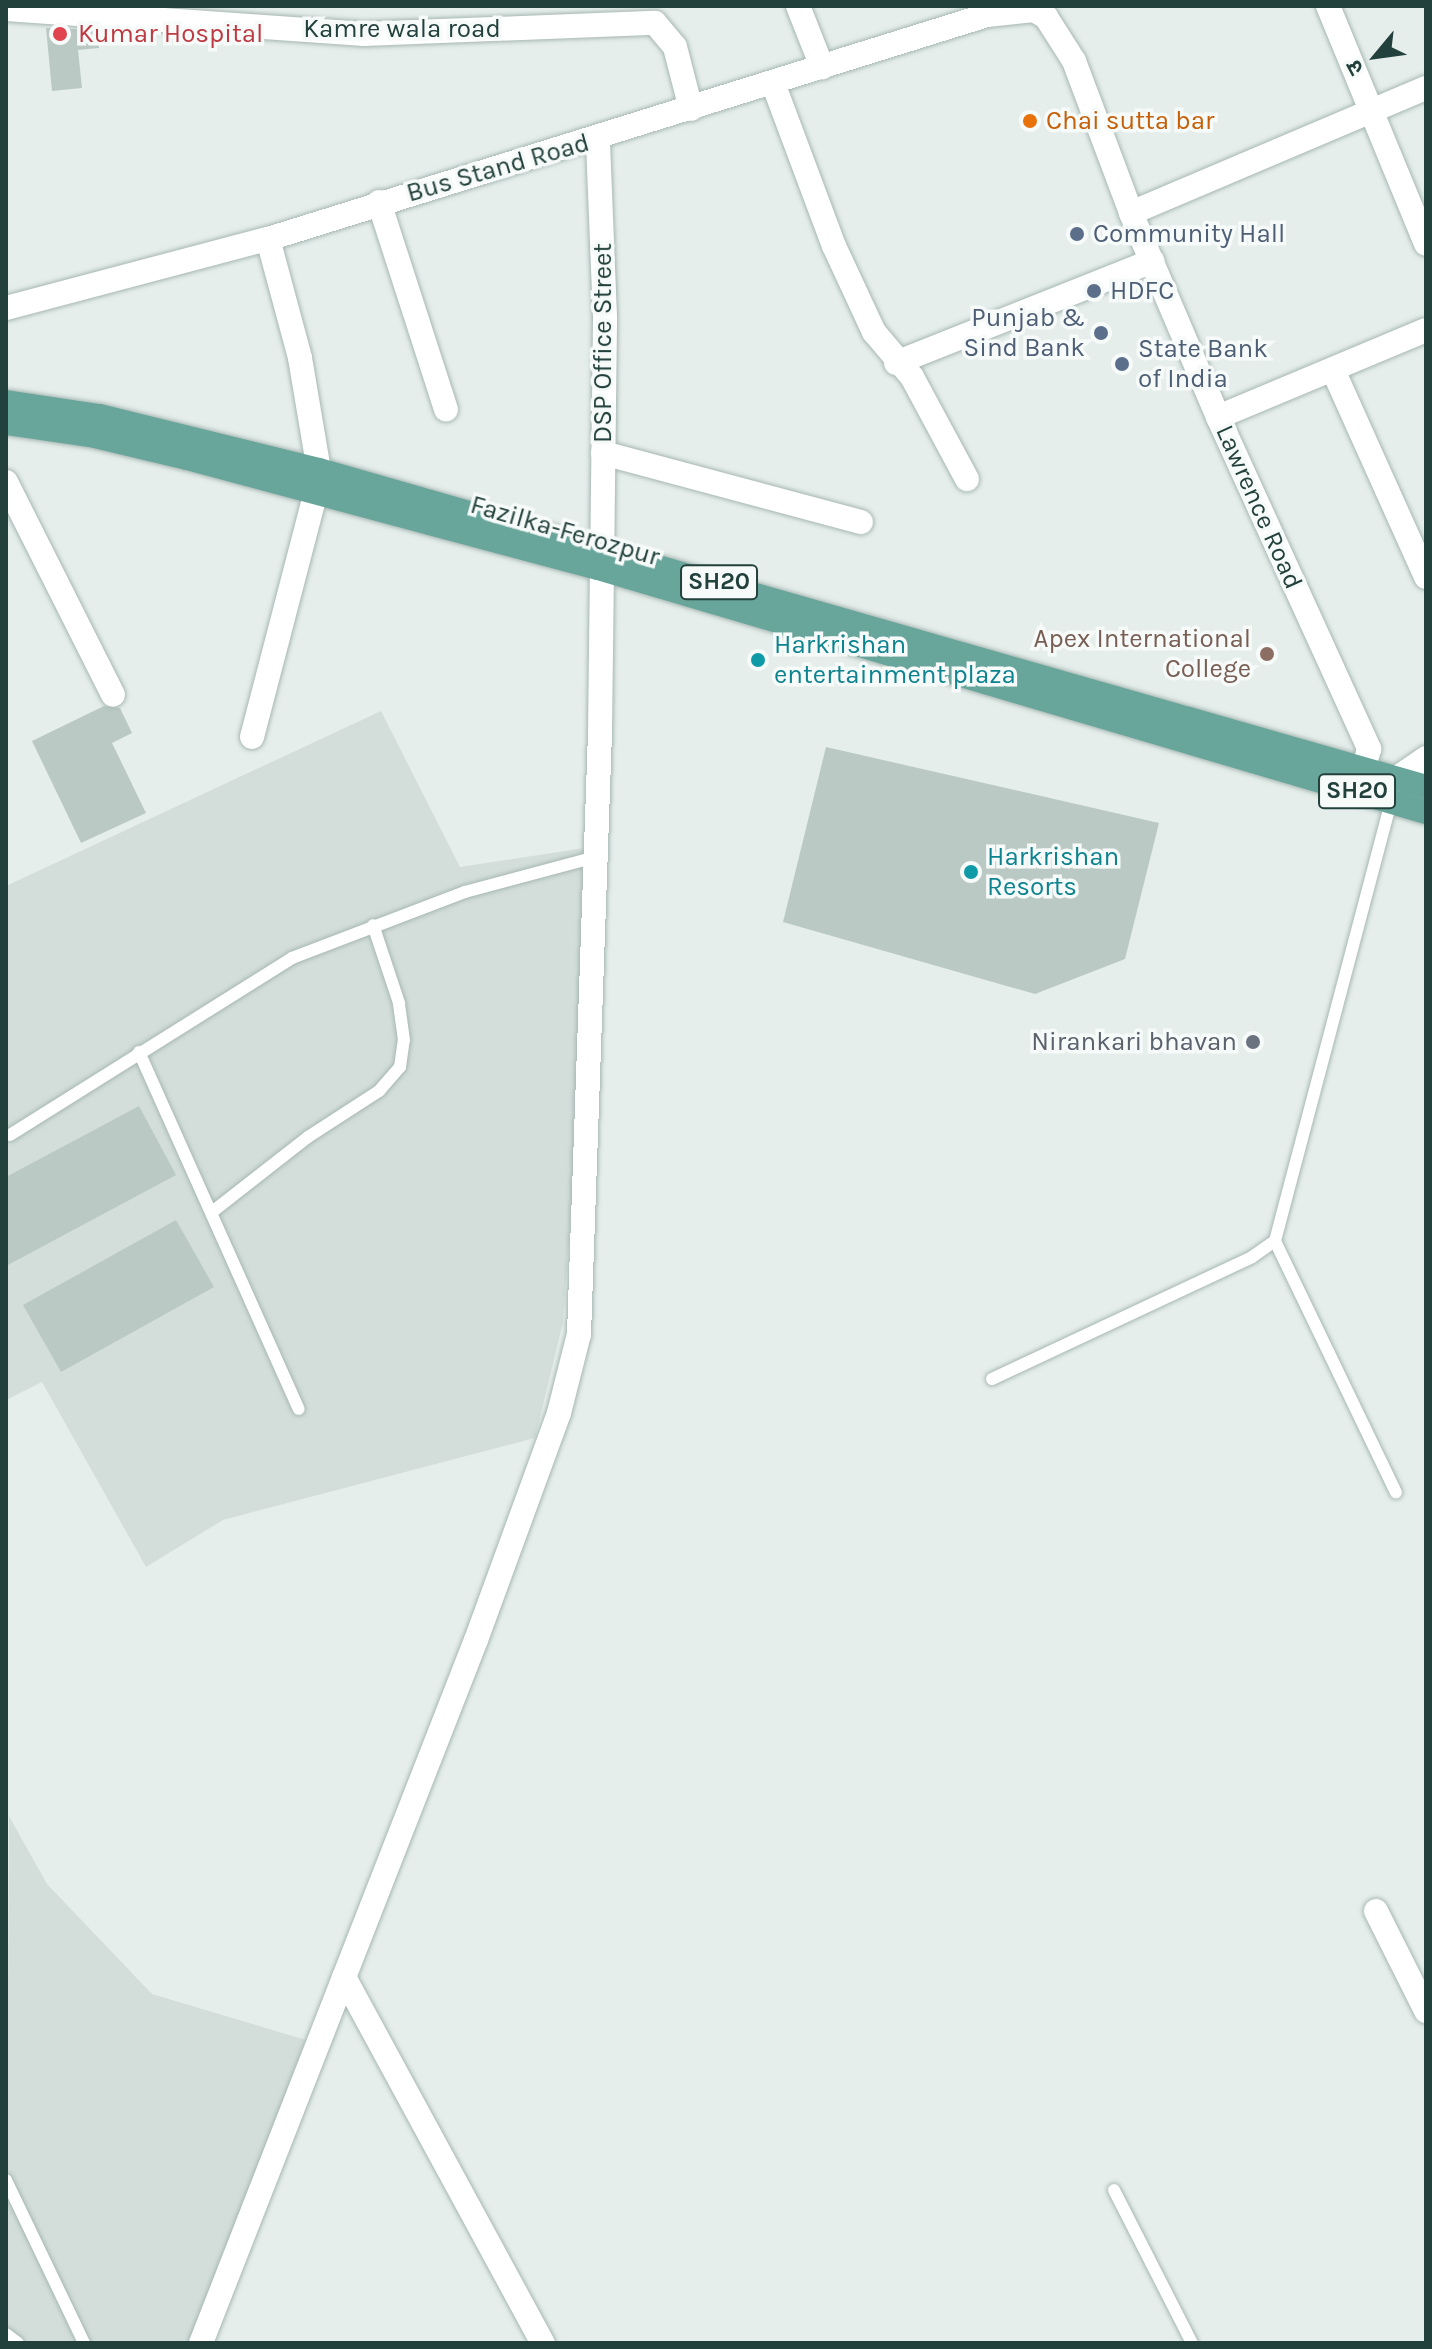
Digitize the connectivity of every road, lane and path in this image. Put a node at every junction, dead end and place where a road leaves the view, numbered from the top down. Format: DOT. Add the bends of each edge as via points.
graph roads {
  1 [pos="672,6"];
  2 [pos="798,6"];
  3 [pos="1328,6"];
  4 [pos="1036,8"];
  5 [pos="6,9"];
  6 [pos="987,15"];
  7 [pos="286,17"];
  8 [pos="666,32"];
  9 [pos="822,67"];
  10 [pos="773,83"];
  11 [pos="1426,88"];
  12 [pos="691,109"];
  13 [pos="1372,111"];
  14 [pos="598,139"];
  15 [pos="379,202"];
  16 [pos="1131,213"];
  17 [pos="268,239"];
  18 [pos="1426,244"];
  19 [pos="1152,261"];
  20 [pos="6,308"];
  21 [pos="1426,330"];
  22 [pos="896,363"];
  23 [pos="1333,370"];
  24 [pos="6,402"];
  25 [pos="446,409"];
  26 [pos="1218,417"];
  27 [pos="6,423"];
  28 [pos="603,453"];
  29 [pos="967,479"];
  30 [pos="317,481"];
  31 [pos="6,482"];
  32 [pos="861,522"];
  33 [pos="600,558"];
  34 [pos="1426,577"];
  35 [pos="113,695"];
  36 [pos="252,737"];
  37 [pos="1426,758"];
  38 [pos="1426,787"];
  39 [pos="1381,790"];
  40 [pos="1426,812"];
  41 [pos="596,857"];
  42 [pos="373,925"];
  43 [pos="139,1052"];
  44 [pos="10,1135"];
  45 [pos="212,1212"];
  46 [pos="1275,1241"];
  47 [pos="992,1379"];
  48 [pos="299,1409"];
  49 [pos="1396,1492"];
  50 [pos="1376,1911"];
  51 [pos="344,1977"];
  52 [pos="1426,2011"];
  53 [pos="6,2180"];
  54 [pos="1114,2190"];
  55 [pos="6,2334"];
  56 [pos="18,2343"];
  57 [pos="84,2343"];
  58 [pos="201,2343"];
  59 [pos="543,2343"];
  60 [pos="1192,2343"];
  1 -- 8 [label="street"];
  2 -- 9 [label="street"];
  3 -- 13 [label="street"];
  4 -- 6 [label="street, Lawrence Road"];
  4 -- 16 [label="street, Lawrence Road" via="1074,61"];
  5 -- 7 [label="street, Kamre wala road"];
  6 -- 9 [label="street, Bus Stand Road"];
  7 -- 8 [label="street, Kamre wala road" via="431,34 643,22"];
  8 -- 12 [label="street"];
  9 -- 10 [label="street, Bus Stand Road"];
  10 -- 12 [label="street, Bus Stand Road"];
  10 -- 22 [label="street" via="834,246 874,332"];
  11 -- 13 [label="street"];
  12 -- 14 [label="street, Bus Stand Road"];
  13 -- 16 [label="street"];
  13 -- 18 [label="street"];
  14 -- 15 [label="street, Bus Stand Road"];
  14 -- 28 [label="street, DSP Office Street" via="605,317"];
  15 -- 17 [label="street, Bus Stand Road"];
  15 -- 25 [label="street"];
  16 -- 19 [label="street, Lawrence Road"];
  17 -- 20 [label="street, Bus Stand Road"];
  17 -- 30 [label="street" via="300,358"];
  19 -- 22 [label="street"];
  19 -- 26 [label="street, Lawrence Road"];
  21 -- 23 [label="street"];
  22 -- 29 [label="street" via="912,377"];
  23 -- 26 [label="street"];
  23 -- 34 [label="street"];
  24 -- 30 [label="main road, Fazilka-Ferozpur / SH20" via="99,416"];
  26 -- 39 [label="street, Lawrence Road" via="1369,749"];
  27 -- 30 [label="main road, Fazilka-Ferozpur / SH20"];
  28 -- 32 [label="street"];
  28 -- 33 [label="street, DSP Office Street"];
  30 -- 33 [label="main road, Fazilka-Ferozpur / SH20"];
  30 -- 36 [label="street"];
  31 -- 35 [label="street"];
  33 -- 39 [label="main road, Fazilka-Ferozpur / SH20"];
  33 -- 41 [label="street, DSP Office Street"];
  37 -- 39 [label="street"];
  38 -- 39 [label="main road, Fazilka-Ferozpur / SH20"];
  39 -- 40 [label="main road, Fazilka-Ferozpur / SH20"];
  39 -- 46 [label="lane"];
  41 -- 42 [label="lane" via="465,892"];
  41 -- 51 [label="street, DSP Office Street" via="579,1334 559,1413"];
  42 -- 43 [label="lane" via="292,958"];
  42 -- 45 [label="lane" via="399,1003 404,1040 400,1067 379,1091 308,1137"];
  43 -- 44 [label="lane"];
  43 -- 45 [label="lane"];
  45 -- 48 [label="lane"];
  46 -- 47 [label="lane" via="1252,1257"];
  46 -- 49 [label="lane"];
  50 -- 52 [label="street"];
  51 -- 58 [label="street, DSP Office Street"];
  51 -- 59 [label="street"];
  53 -- 57 [label="lane"];
  54 -- 60 [label="lane"];
  55 -- 56 [label="lane"];
}
